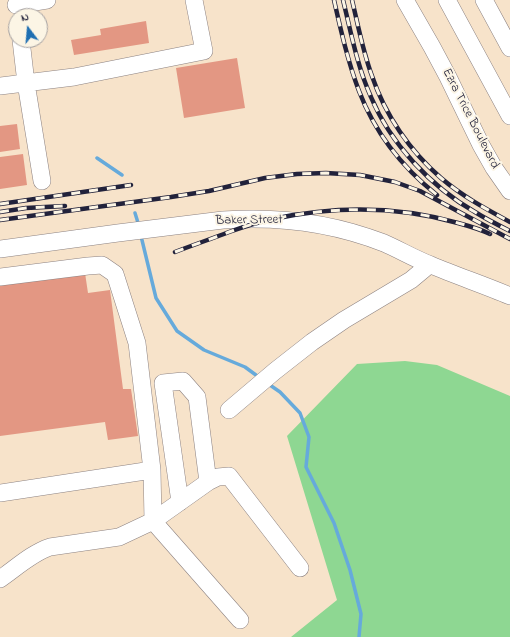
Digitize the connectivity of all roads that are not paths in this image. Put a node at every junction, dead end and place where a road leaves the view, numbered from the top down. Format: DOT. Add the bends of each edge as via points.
graph roads {
  1 [pos="47,0"];
  2 [pos="194,0"];
  3 [pos="405,0"];
  4 [pos="413,0"];
  5 [pos="447,0"];
  6 [pos="484,0"];
  7 [pos="16,7"];
  8 [pos="432,47"];
  9 [pos="22,48"];
  10 [pos="510,48"];
  11 [pos="26,82"];
  12 [pos="0,86"];
  13 [pos="510,116"];
  14 [pos="42,181"];
  15 [pos="510,191"];
  16 [pos="0,248"];
  17 [pos="429,265"];
  18 [pos="0,277"];
  19 [pos="510,296"];
  20 [pos="229,410"];
  21 [pos="152,470"];
  22 [pos="208,482"];
  23 [pos="0,493"];
  24 [pos="180,502"];
  25 [pos="153,522"];
  26 [pos="300,568"];
  27 [pos="0,579"];
  28 [pos="240,620"];
  1 -- 7 [label="street"];
  2 -- 11 [label="street" via="204,51 74,77"];
  3 -- 8 [label="street, Ezra Trice Boulevard"];
  4 -- 8 [label="street, Ezra Trice Boulevard"];
  5 -- 13 [label="street"];
  6 -- 10 [label="street"];
  8 -- 15 [label="street, Ezra Trice Boulevard" via="481,145"];
  9 -- 11 [label="street"];
  11 -- 12 [label="street"];
  11 -- 14 [label="street"];
  16 -- 17 [label="street, Baker Street" via="207,221 272,219 325,225 366,236"];
  17 -- 19 [label="street, Baker Street"];
  17 -- 20 [label="street" via="411,280 327,331 274,371"];
  18 -- 21 [label="street" via="102,265 115,274 137,343"];
  21 -- 23 [label="street"];
  21 -- 25 [label="street"];
  22 -- 24 [label="street"];
  22 -- 24 [label="street" via="197,397 183,381 163,383"];
  22 -- 26 [label="street" via="218,476 229,476"];
  24 -- 25 [label="street"];
  25 -- 27 [label="street" via="119,537 42,550"];
  25 -- 28 [label="street"];
}
